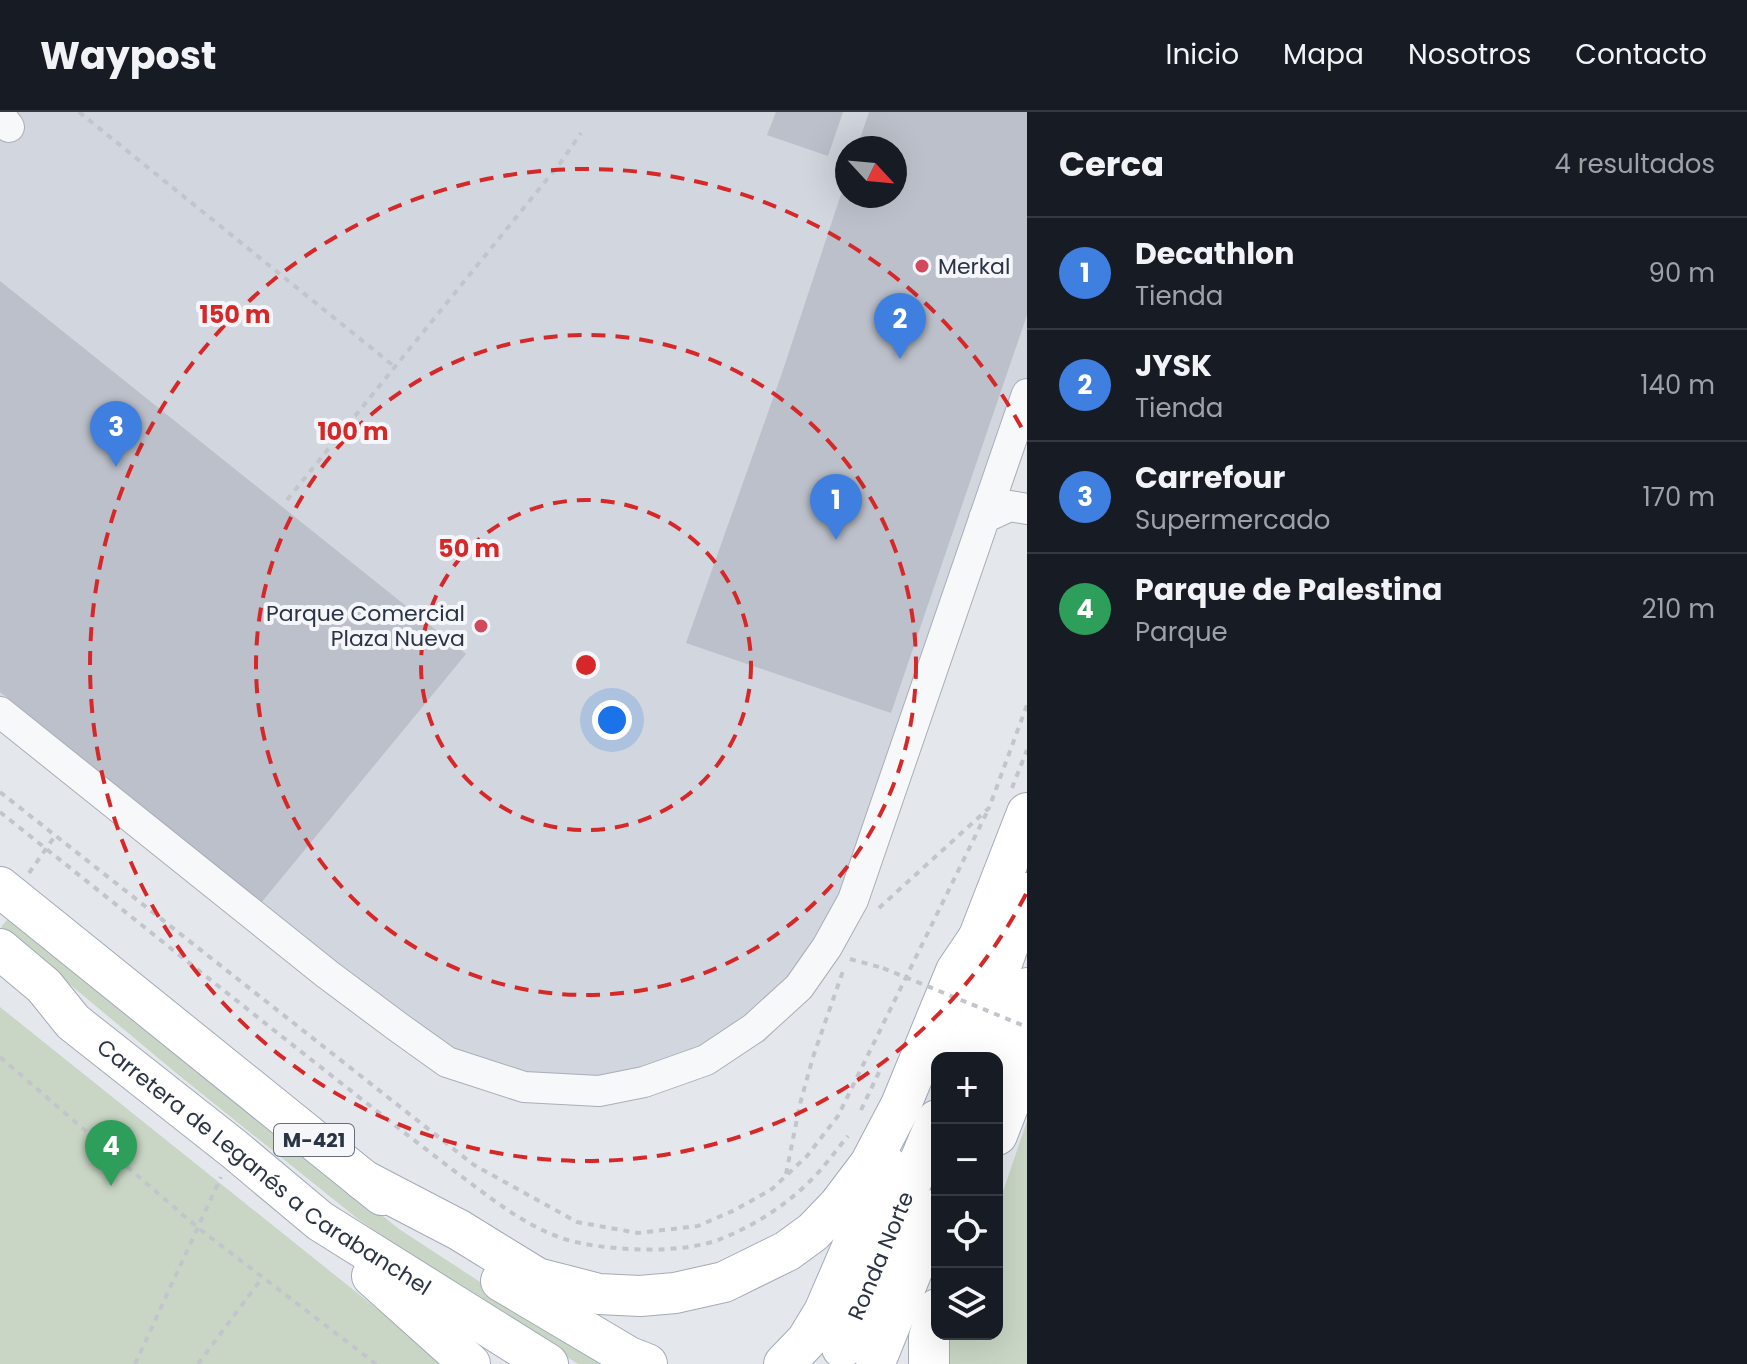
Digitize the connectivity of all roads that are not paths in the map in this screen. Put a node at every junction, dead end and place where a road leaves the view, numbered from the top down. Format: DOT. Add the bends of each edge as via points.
graph roads {
  1 [pos="1027,394"];
  2 [pos="1020,447"];
  3 [pos="1027,509"];
  4 [pos="984,518"];
  5 [pos="0,712"];
  6 [pos="1009,804"];
  7 [pos="0,887"];
  8 [pos="1027,893"];
  9 [pos="977,940"];
  10 [pos="0,949"];
  11 [pos="0,977"];
  12 [pos="1027,988"];
  13 [pos="73,1022"];
  14 [pos="965,1052"];
  15 [pos="1001,1052"];
  16 [pos="1027,1058"];
  17 [pos="936,1124"];
  18 [pos="1001,1124"];
  19 [pos="363,1180"];
  20 [pos="320,1221"];
  21 [pos="931,1223"];
  22 [pos="931,1284"];
  23 [pos="931,1330"];
  24 [pos="873,1357"];
  25 [pos="470,1364"];
  26 [pos="548,1364"];
  27 [pos="647,1364"];
  28 [pos="784,1364"];
  29 [pos="929,1364"];
  1 -- 2 [label="street"];
  2 -- 4 [label="street"];
  3 -- 4 [label="street" via="1010,506"];
  4 -- 5 [label="street" via="853,900 827,947 799,987 754,1028 706,1060 599,1091 524,1087 447,1062 327,974"];
  6 -- 9 [label="main road"];
  7 -- 19 [label="main road, Carretera de Leganés a Carabanchel / M-421"];
  8 -- 14 [label="main road"];
  9 -- 19 [label="main road" via="956,971 901,1105 870,1164 813,1232 724,1282 640,1296 599,1294 537,1278"];
  9 -- 28 [label="main road" via="824,1312"];
  10 -- 13 [label="main road, Carretera de Leganés a Carabanchel / M-421" via="44,986"];
  11 -- 13 [label="main road, M-421"];
  12 -- 15 [label="main road"];
  13 -- 20 [label="main road, Carretera de Leganés a Carabanchel / M-421"];
  16 -- 18 [label="main road"];
  17 -- 24 [label="main road, Ronda Norte"];
  19 -- 27 [label="main road, Carretera de Leganés a Carabanchel / M-421" via="463,1258"];
  20 -- 25 [label="main road" via="346,1253"];
  20 -- 26 [label="main road, Carretera de Leganés a Carabanchel / M-421"];
  21 -- 24 [label="main road, Ronda Norte"];
  22 -- 24 [label="main road"];
  23 -- 29 [label="main road"];
}
